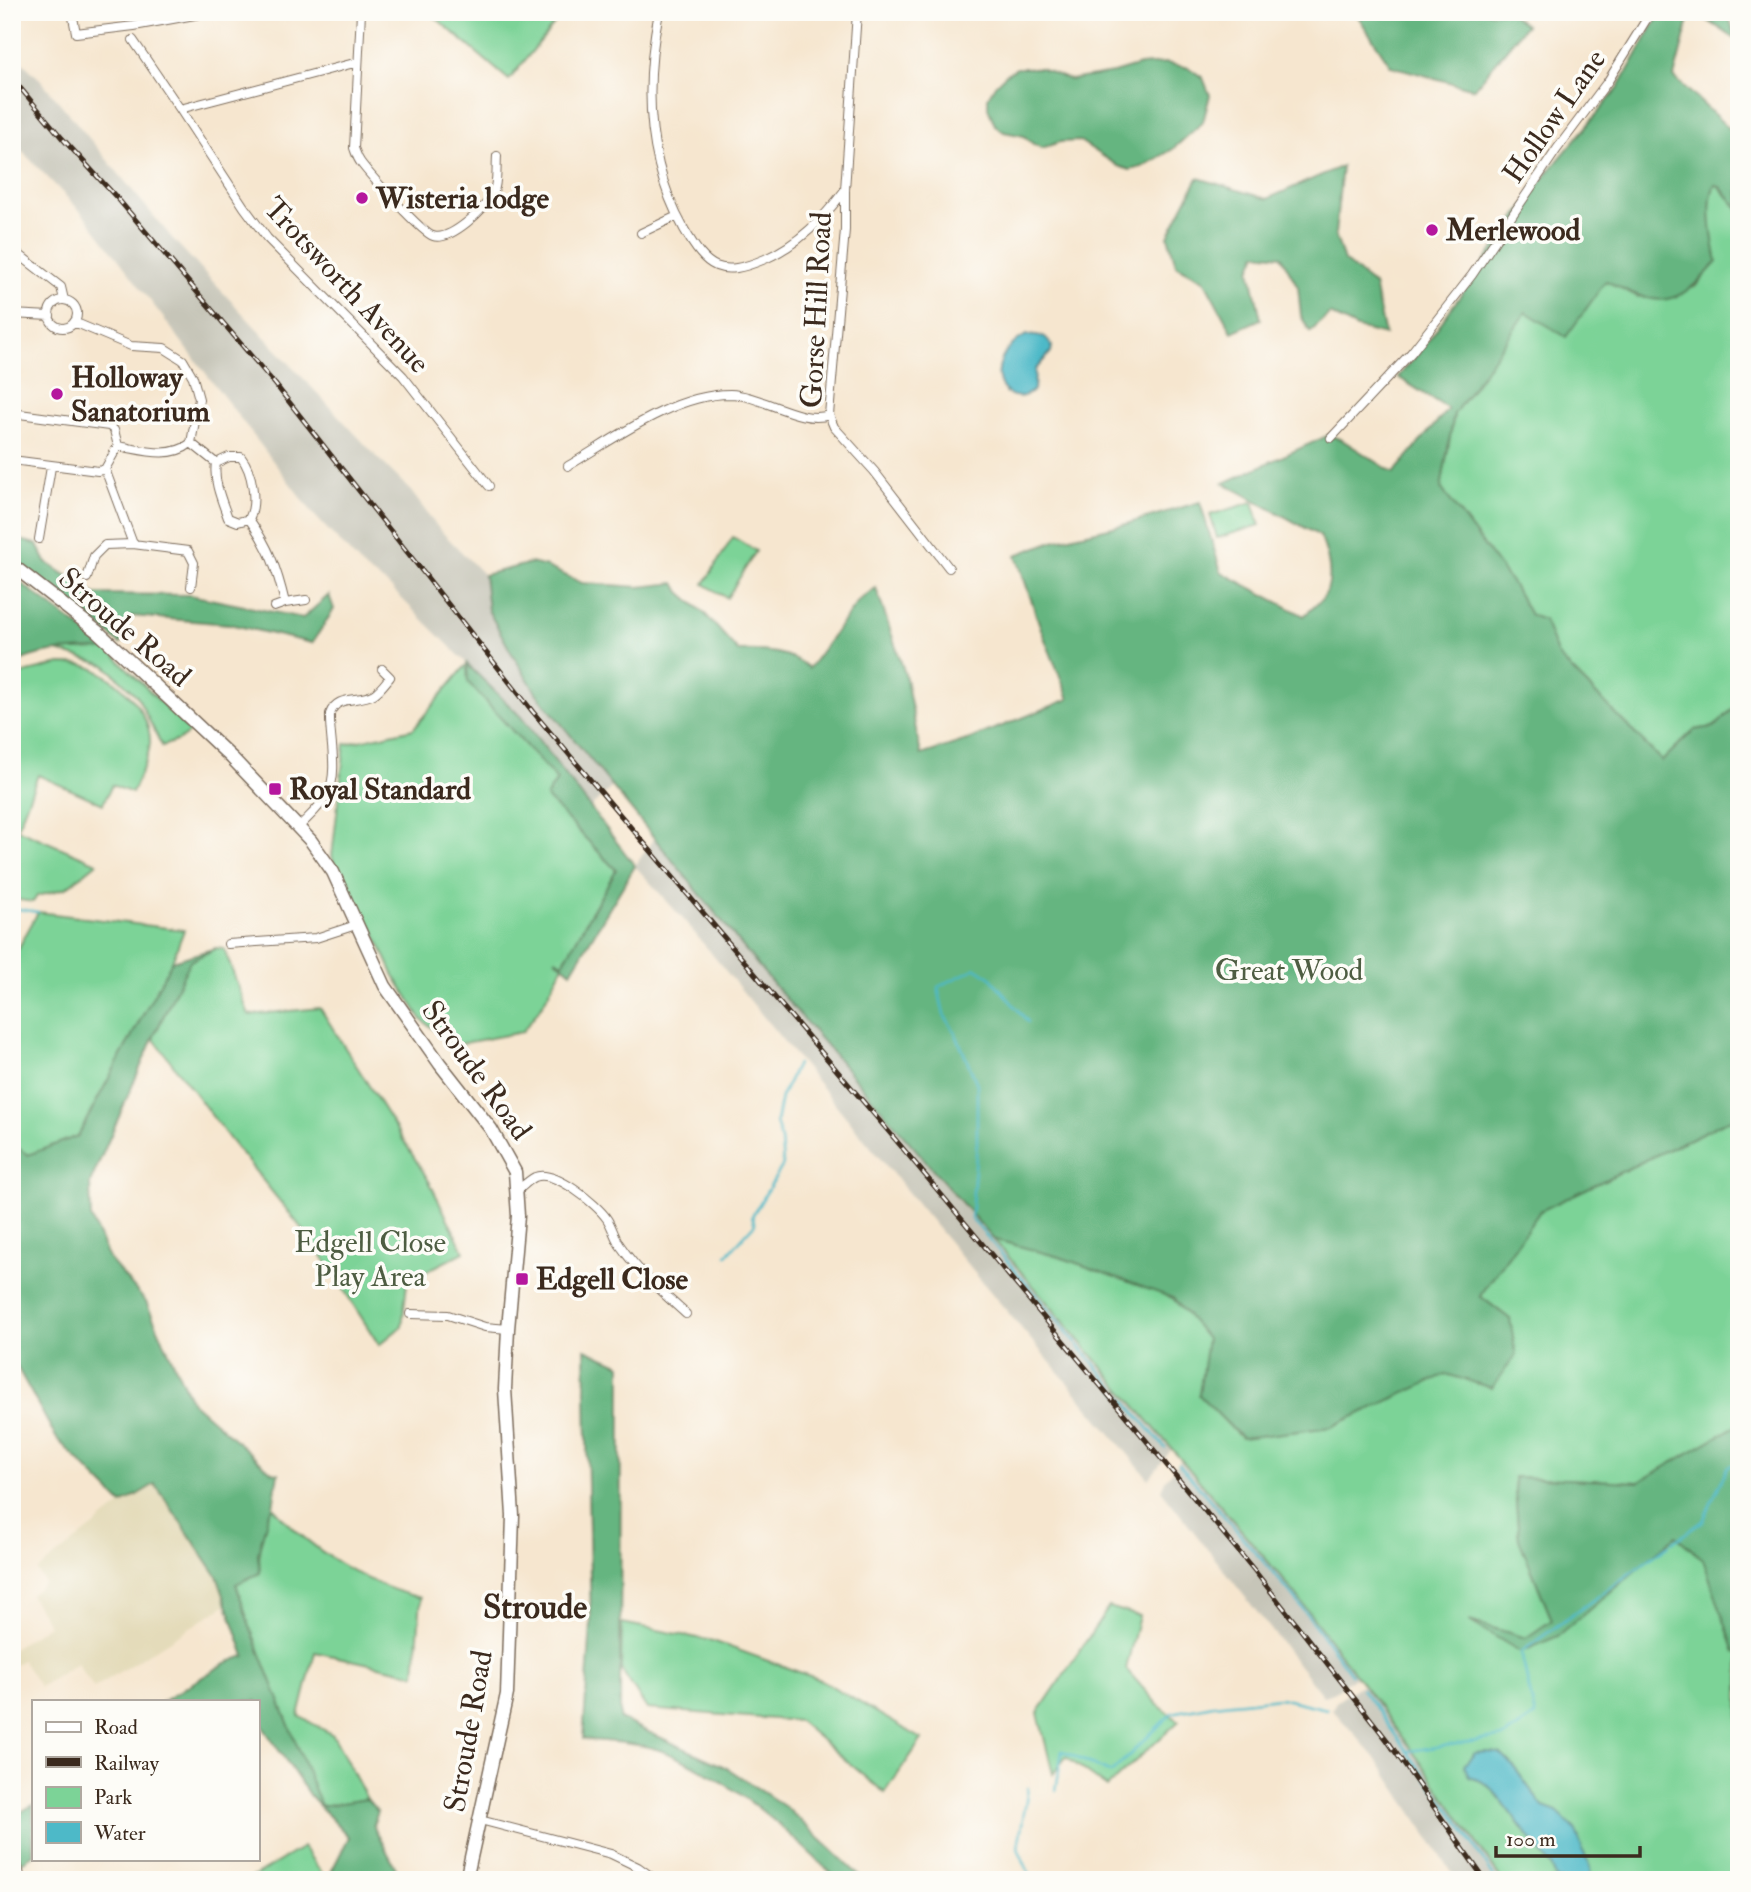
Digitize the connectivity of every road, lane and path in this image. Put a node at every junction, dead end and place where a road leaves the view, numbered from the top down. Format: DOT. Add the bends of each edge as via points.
graph roads {
  1 [pos="72,12"];
  2 [pos="211,12"];
  3 [pos="362,12"];
  4 [pos="659,12"];
  5 [pos="857,12"];
  6 [pos="1651,12"];
  7 [pos="133,40"];
  8 [pos="358,62"];
  9 [pos="180,109"];
  10 [pos="497,156"];
  11 [pos="845,190"];
  12 [pos="677,216"];
  13 [pos="641,233"];
  14 [pos="12,250"];
  15 [pos="64,300"];
  16 [pos="12,314"];
  17 [pos="50,316"];
  18 [pos="74,322"];
  19 [pos="12,413"];
  20 [pos="829,415"];
  21 [pos="1331,438"];
  22 [pos="191,443"];
  23 [pos="118,446"];
  24 [pos="12,460"];
  25 [pos="216,463"];
  26 [pos="568,466"];
  27 [pos="51,467"];
  28 [pos="105,469"];
  29 [pos="489,486"];
  30 [pos="249,519"];
  31 [pos="39,539"];
  32 [pos="133,544"];
  33 [pos="12,565"];
  34 [pos="949,568"];
  35 [pos="87,578"];
  36 [pos="191,587"];
  37 [pos="306,600"];
  38 [pos="285,603"];
  39 [pos="274,607"];
  40 [pos="382,669"];
  41 [pos="298,828"];
  42 [pos="356,925"];
  43 [pos="228,944"];
  44 [pos="515,1172"];
  45 [pos="536,1177"];
  46 [pos="518,1191"];
  47 [pos="410,1314"];
  48 [pos="686,1314"];
  49 [pos="508,1329"];
  50 [pos="480,1820"];
  51 [pos="12,1842"];
  52 [pos="21,1880"];
  53 [pos="466,1880"];
  54 [pos="656,1880"];
  1 -- 2 [label="street" via="76,33"];
  3 -- 8 [label="street"];
  4 -- 12 [label="street" via="652,61 653,141"];
  5 -- 11 [label="street, Gorse Hill Road"];
  6 -- 21 [label="street, Hollow Lane" via="1608,82 1472,275 1411,354"];
  7 -- 9 [label="street, Trotsworth Avenue"];
  8 -- 9 [label="street"];
  8 -- 10 [label="street" via="356,156 432,236 452,233 488,201 494,191"];
  9 -- 29 [label="street, Trotsworth Avenue" via="268,238 404,376"];
  11 -- 12 [label="street" via="820,220 788,246 753,264 730,269 708,263"];
  11 -- 20 [label="street, Gorse Hill Road"];
  12 -- 13 [label="street"];
  14 -- 15 [label="street" via="61,286"];
  15 -- 17 [label="street" via="53,304"];
  15 -- 18 [label="street" via="76,310"];
  16 -- 17 [label="street"];
  17 -- 18 [label="street" via="62,327"];
  18 -- 22 [label="street" via="131,346 164,348 183,360 199,399"];
  19 -- 23 [label="street" via="109,426"];
  20 -- 26 [label="street" via="814,419 744,395 710,397 636,424"];
  20 -- 34 [label="street, Gorse Hill Road"];
  22 -- 23 [label="street" via="171,454"];
  22 -- 25 [label="street"];
  23 -- 28 [label="street"];
  24 -- 27 [label="street"];
  25 -- 30 [label="street" via="228,518 238,522"];
  25 -- 30 [label="street" via="237,456 244,460 253,495"];
  27 -- 28 [label="street"];
  27 -- 31 [label="street"];
  28 -- 32 [label="street"];
  30 -- 38 [label="street" via="275,564"];
  32 -- 35 [label="street" via="105,545 94,556"];
  32 -- 36 [label="street" via="188,551 194,563"];
  33 -- 41 [label="street, Stroude Road" via="116,648"];
  37 -- 38 [label="street"];
  38 -- 39 [label="street"];
  40 -- 41 [label="street" via="390,677 374,694 332,708 330,786"];
  41 -- 42 [label="street, Stroude Road" via="332,872"];
  42 -- 43 [label="street" via="316,939"];
  42 -- 44 [label="street, Stroude Road" via="385,986 491,1129"];
  44 -- 45 [label="street"];
  44 -- 46 [label="street, Stroude Road"];
  45 -- 46 [label="street"];
  45 -- 48 [label="street" via="548,1177 580,1192 601,1210 621,1248"];
  46 -- 49 [label="street, Stroude Road"];
  47 -- 49 [label="street" via="448,1315"];
  49 -- 50 [label="street, Stroude Road" via="505,1388 513,1516 512,1615 507,1694"];
  50 -- 53 [label="street, Stroude Road"];
  50 -- 54 [label="street" via="611,1854"];
  51 -- 52 [label="street"];
}
